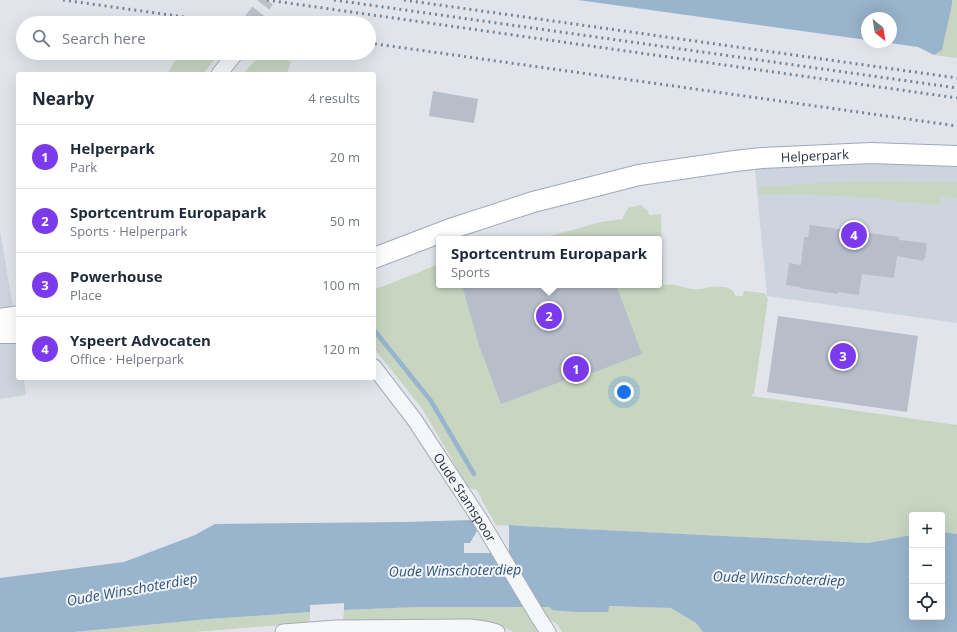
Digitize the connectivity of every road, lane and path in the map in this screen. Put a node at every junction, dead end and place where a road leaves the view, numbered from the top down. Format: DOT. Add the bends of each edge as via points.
graph roads {
  1 [pos="220,60"];
  2 [pos="230,60"];
  3 [pos="211,72"];
  4 [pos="221,72"];
  5 [pos="957,156"];
  6 [pos="376,257"];
  7 [pos="16,316"];
  8 [pos="0,319"];
  9 [pos="0,333"];
  10 [pos="16,333"];
  11 [pos="376,370"];
  12 [pos="283,632"];
  13 [pos="497,632"];
  14 [pos="548,632"];
  1 -- 3 [label="street"];
  2 -- 4 [label="street"];
  5 -- 6 [label="main road, Helperpark" via="870,153 762,158 638,175 533,202 450,229"];
  7 -- 8 [label="main road"];
  9 -- 10 [label="main road"];
  11 -- 14 [label="street, Oude Stamspoor" via="414,419 481,521"];
  12 -- 13 [label="street" via="336,628 461,627"];
}
